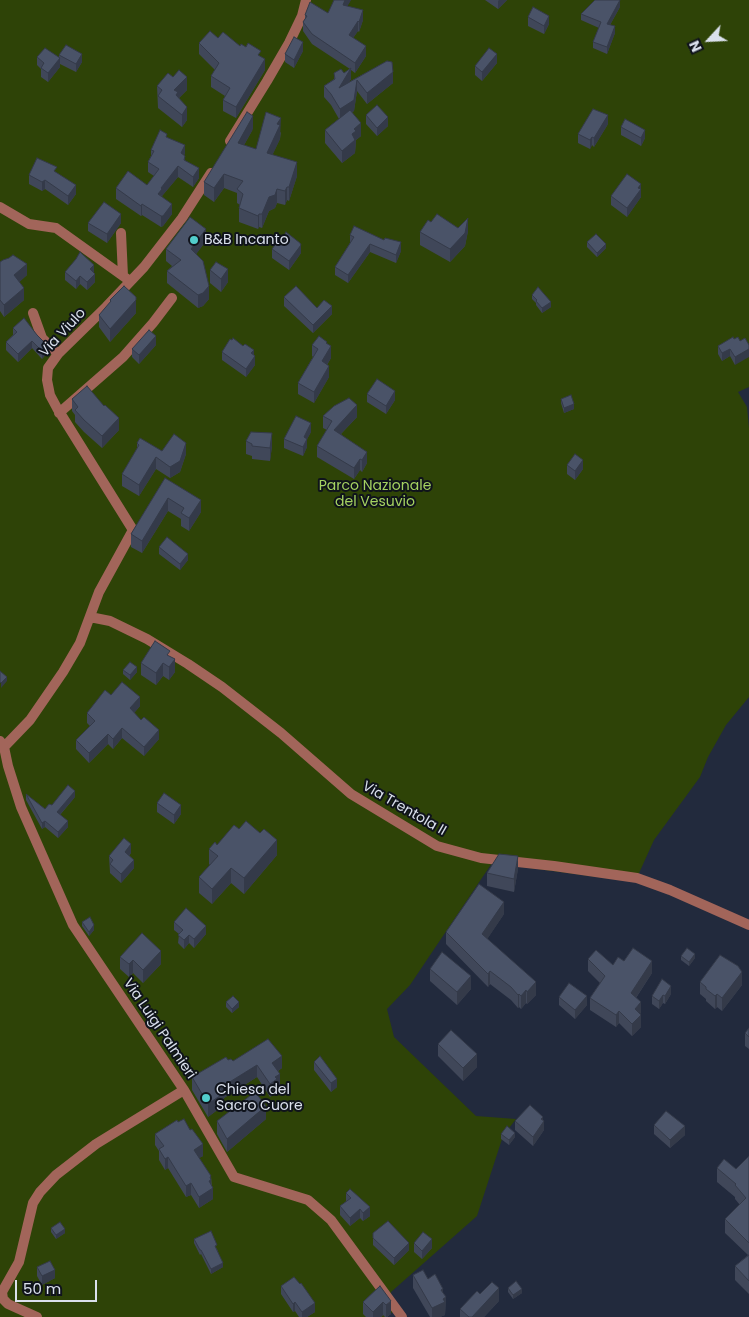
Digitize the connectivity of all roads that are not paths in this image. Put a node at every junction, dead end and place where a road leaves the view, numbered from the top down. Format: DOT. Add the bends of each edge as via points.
graph roads {
  1 [pos="306,0"];
  2 [pos="226,149"];
  3 [pos="217,163"];
  4 [pos="0,207"];
  5 [pos="122,232"];
  6 [pos="127,278"];
  7 [pos="172,298"];
  8 [pos="33,313"];
  9 [pos="58,354"];
  10 [pos="59,413"];
  11 [pos="90,617"];
  12 [pos="2,744"];
  13 [pos="749,925"];
  14 [pos="184,1090"];
  15 [pos="36,1317"];
  16 [pos="402,1317"];
  1 -- 2 [label="street" via="289,42"];
  3 -- 6 [label="street, Via Viulo" via="182,218 144,267"];
  4 -- 6 [label="street" via="30,224 56,228"];
  5 -- 6 [label="street"];
  6 -- 9 [label="street, Via Viulo"];
  7 -- 10 [label="street" via="124,357"];
  8 -- 9 [label="street" via="42,338"];
  9 -- 10 [label="street, Via Viulo" via="48,368 47,380"];
  10 -- 11 [label="street, Via Viulo" via="133,530 99,592"];
  11 -- 12 [label="street, Via Viulo" via="80,643 55,685 30,720"];
  11 -- 13 [label="street, Via Trentola II" via="110,621 188,664 281,733 351,794 437,846 481,858 637,878"];
  12 -- 14 [label="street, Via Luigi Palmieri" via="21,807 73,925"];
  14 -- 15 [label="street" via="96,1144 56,1175 36,1198 19,1262 2,1292 8,1304"];
  14 -- 16 [label="street, Via Luigi Palmieri" via="234,1177 308,1200 331,1220"];
}
